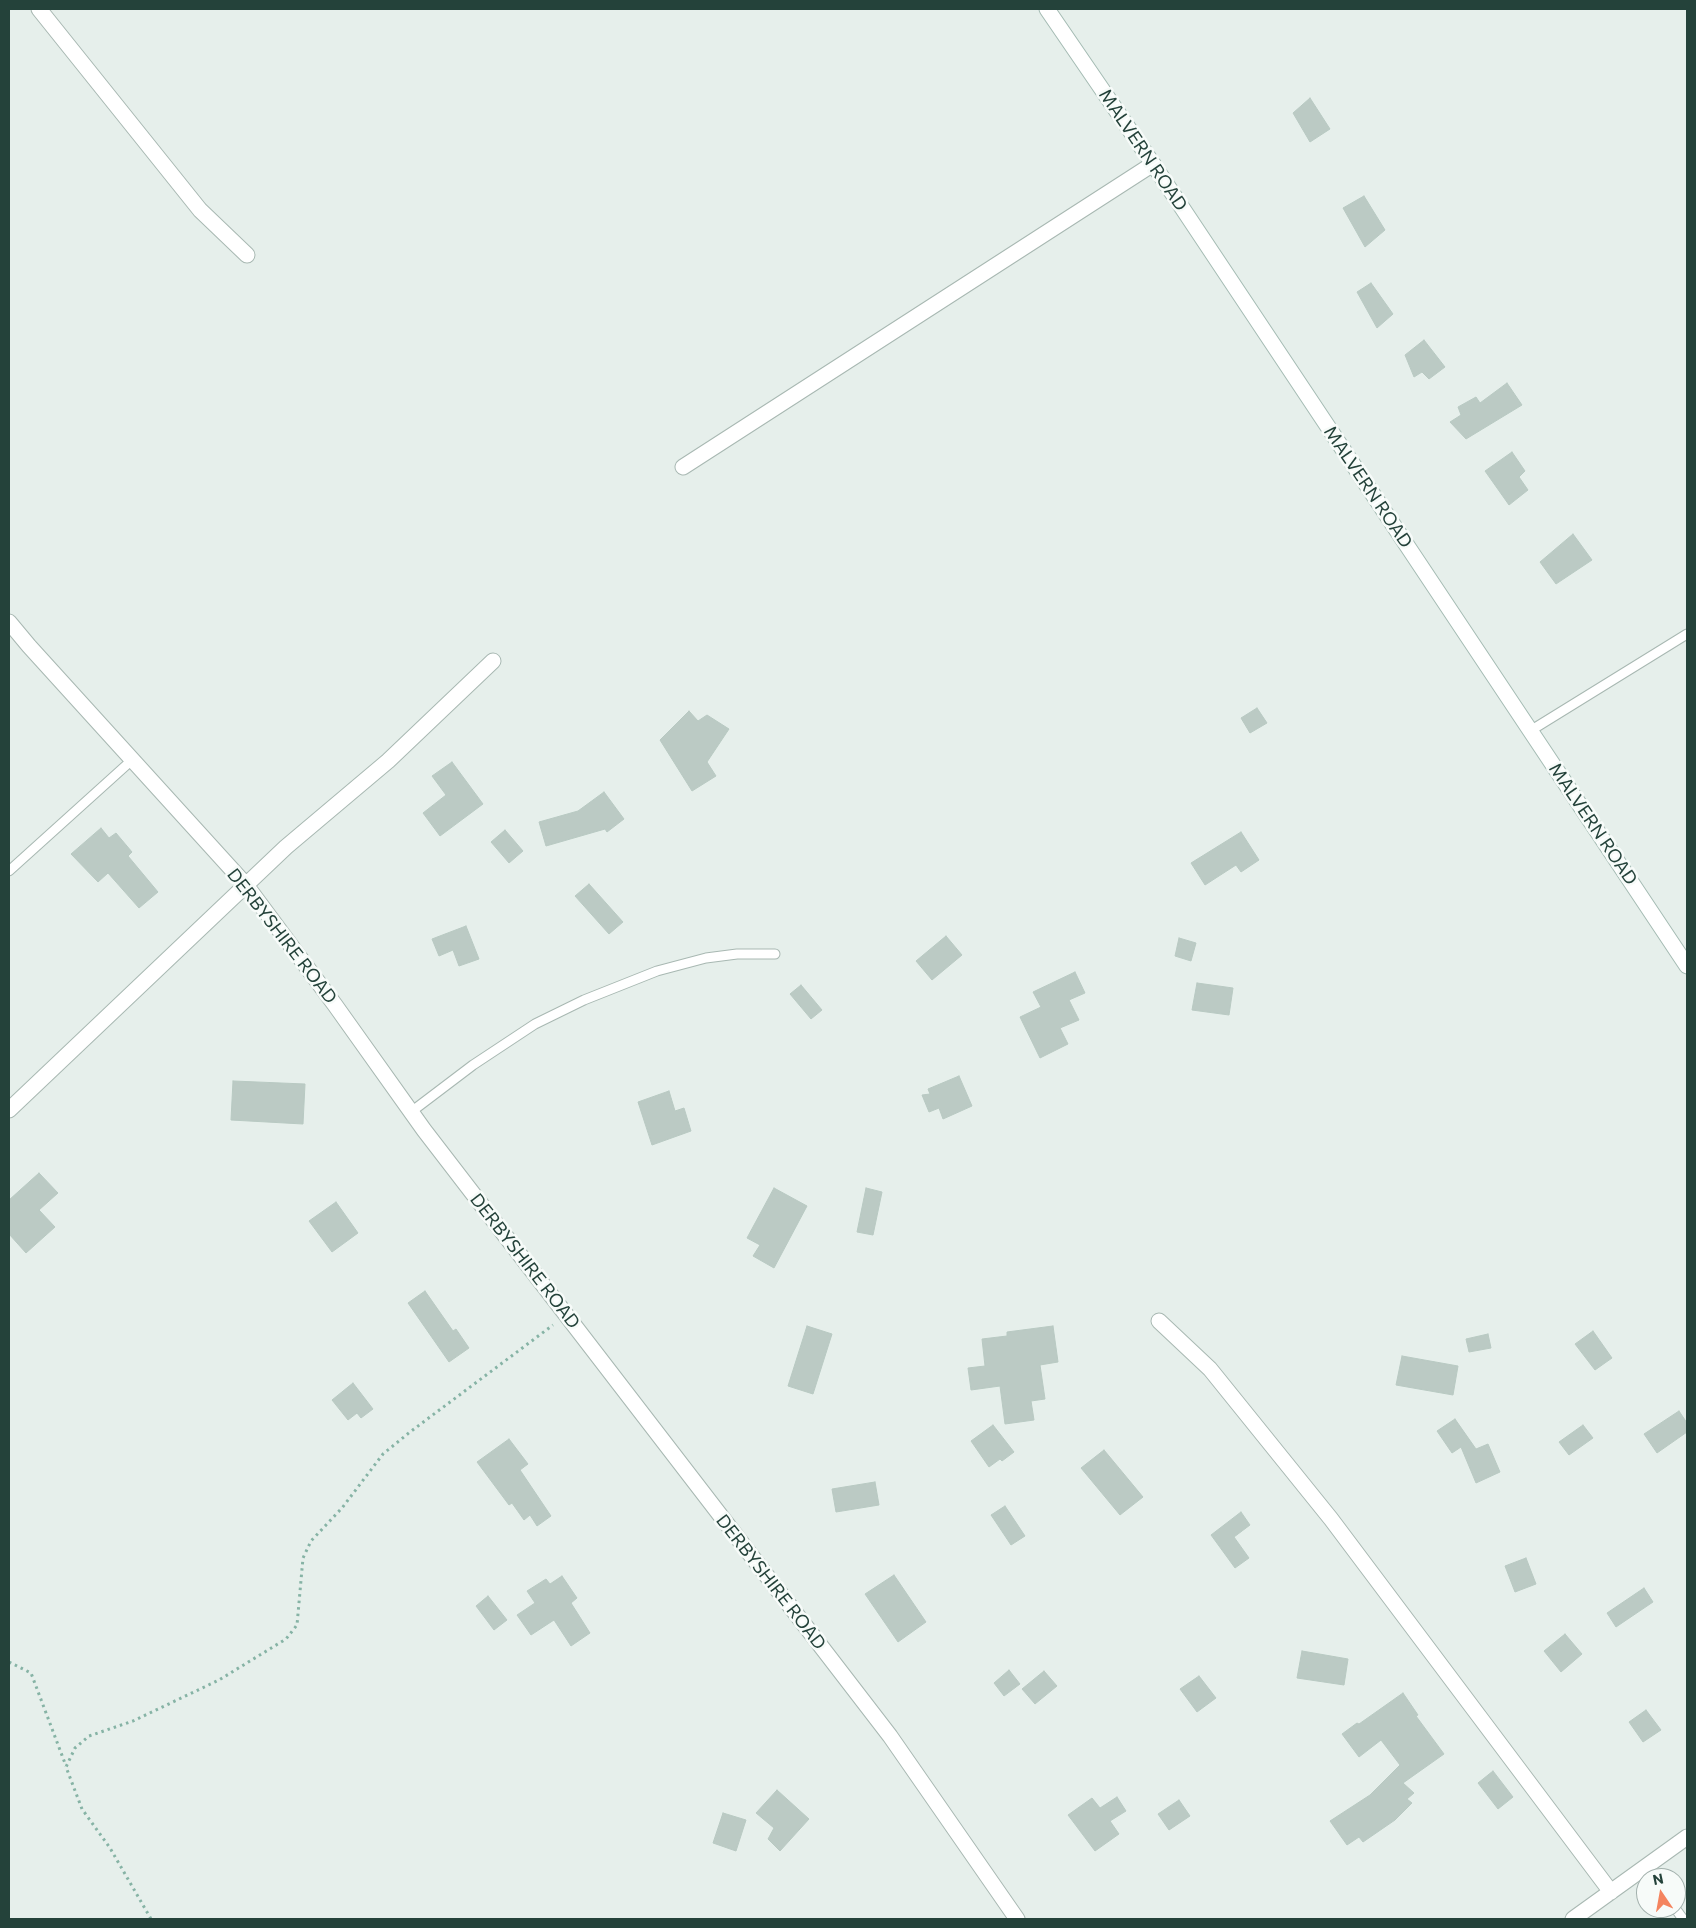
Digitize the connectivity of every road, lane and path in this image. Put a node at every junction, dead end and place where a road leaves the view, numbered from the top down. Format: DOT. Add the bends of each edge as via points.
graph roads {
  1 [pos="39,9"];
  2 [pos="1048,9"];
  3 [pos="1153,164"];
  4 [pos="247,255"];
  5 [pos="683,467"];
  6 [pos="9,622"];
  7 [pos="1687,634"];
  8 [pos="493,661"];
  9 [pos="1530,731"];
  10 [pos="132,760"];
  11 [pos="9,871"];
  12 [pos="246,885"];
  13 [pos="775,954"];
  14 [pos="1687,966"];
  15 [pos="9,1110"];
  16 [pos="411,1112"];
  17 [pos="566,1315"];
  18 [pos="1159,1321"];
  19 [pos="9,1662"];
  20 [pos="66,1767"];
  21 [pos="1687,1836"];
  22 [pos="1655,1868"];
  23 [pos="1636,1880"];
  24 [pos="1612,1892"];
  25 [pos="151,1919"];
  26 [pos="1017,1919"];
  27 [pos="1572,1919"];
  1 -- 4 [label="street" via="200,210"];
  2 -- 3 [label="street, MALVERN ROAD"];
  3 -- 5 [label="street"];
  3 -- 9 [label="street, MALVERN ROAD"];
  6 -- 10 [label="street, DERBYSHIRE ROAD"];
  7 -- 9 [label="lane"];
  8 -- 12 [label="street" via="388,761"];
  9 -- 14 [label="street, MALVERN ROAD"];
  10 -- 11 [label="lane"];
  10 -- 12 [label="street, DERBYSHIRE ROAD"];
  12 -- 15 [label="street"];
  12 -- 16 [label="street, DERBYSHIRE ROAD"];
  13 -- 16 [label="lane" via="706,958 657,971 584,1000 527,1030"];
  16 -- 17 [label="street, DERBYSHIRE ROAD"];
  17 -- 20 [label="path" via="383,1454 342,1508 311,1541 303,1558 297,1625 286,1639 219,1680 133,1721 89,1736 75,1748"];
  17 -- 26 [label="street, DERBYSHIRE ROAD" via="890,1736"];
  18 -- 24 [label="street" via="1210,1368 1331,1519"];
  19 -- 20 [label="path" via="31,1673"];
  20 -- 25 [label="path" via="82,1809 110,1848"];
  21 -- 22 [label="street"];
  23 -- 24 [label="street"];
  24 -- 27 [label="street"];
}
